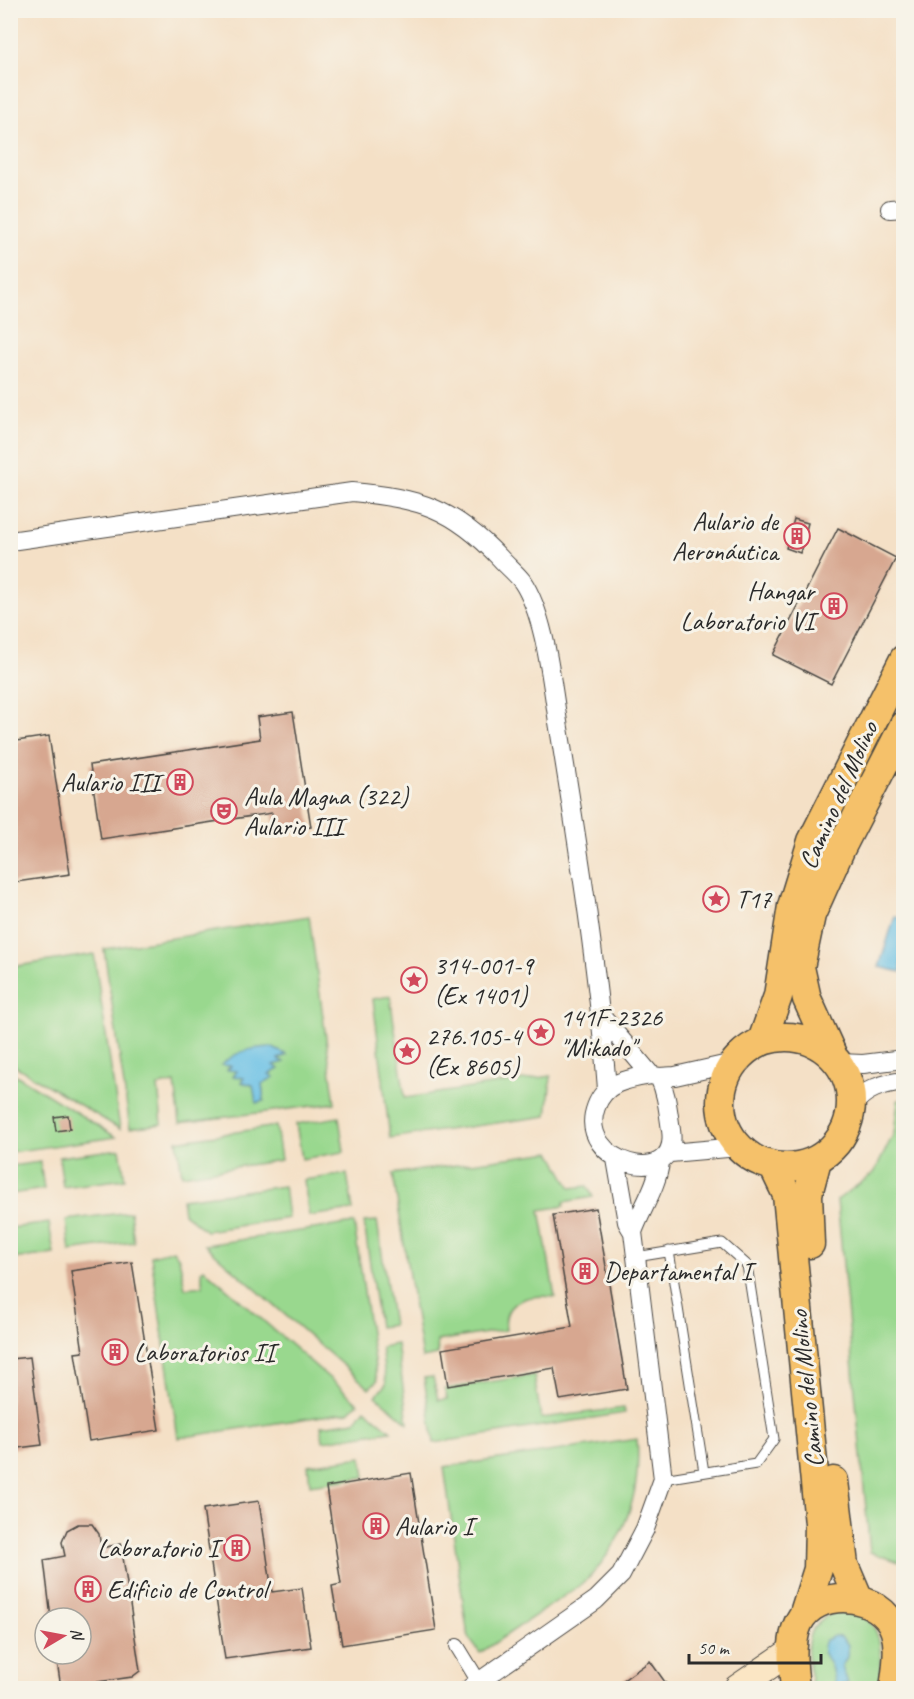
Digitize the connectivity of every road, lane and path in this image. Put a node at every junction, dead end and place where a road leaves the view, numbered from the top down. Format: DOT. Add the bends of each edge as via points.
graph roads {
  1 [pos="10,541"];
  2 [pos="903,659"];
  3 [pos="903,725"];
  4 [pos="602,1017"];
  5 [pos="762,1041"];
  6 [pos="836,1059"];
  7 [pos="903,1059"];
  8 [pos="733,1063"];
  9 [pos="655,1076"];
  10 [pos="903,1081"];
  11 [pos="607,1089"];
  12 [pos="852,1106"];
  13 [pos="739,1147"];
  14 [pos="665,1157"];
  15 [pos="616,1159"];
  16 [pos="817,1160"];
  17 [pos="773,1166"];
  18 [pos="633,1232"];
  19 [pos="669,1251"];
  20 [pos="636,1257"];
  21 [pos="704,1472"];
  22 [pos="663,1479"];
  23 [pos="858,1598"];
  24 [pos="896,1611"];
  25 [pos="804,1613"];
  26 [pos="457,1646"];
  27 [pos="791,1652"];
  28 [pos="899,1664"];
  29 [pos="474,1685"];
  30 [pos="737,1689"];
  31 [pos="795,1689"];
  1 -- 4 [label="street" via="352,492 400,496 447,514 479,536 522,581 547,655"];
  2 -- 5 [label="main road, Camino del Molino" via="812,841 783,947 778,996"];
  3 -- 6 [label="main road, Camino del Molino" via="811,915 800,967 807,999"];
  4 -- 9 [label="street"];
  4 -- 11 [label="street"];
  5 -- 6 [label="main road" via="780,1036 799,1037 817,1043"];
  5 -- 8 [label="main road"];
  6 -- 7 [label="street" via="863,1064"];
  6 -- 12 [label="main road" via="847,1076"];
  8 -- 9 [label="street" via="675,1076"];
  8 -- 13 [label="main road" via="721,1106 730,1135"];
  9 -- 11 [label="street" via="618,1082"];
  9 -- 14 [label="street" via="666,1090 673,1143"];
  10 -- 12 [label="street" via="870,1089"];
  11 -- 15 [label="street" via="599,1099 593,1123 596,1138"];
  12 -- 16 [label="main road" via="842,1137"];
  13 -- 14 [label="street"];
  13 -- 17 [label="main road"];
  14 -- 15 [label="street" via="652,1165"];
  14 -- 18 [label="street"];
  15 -- 18 [label="street" via="627,1222"];
  16 -- 17 [label="main road" via="795,1167"];
  16 -- 23 [label="main road, Camino del Molino" via="808,1194 813,1276 844,1565"];
  17 -- 25 [label="main road, Camino del Molino" via="788,1195 819,1524 818,1569"];
  18 -- 20 [label="street"];
  19 -- 20 [label="lane"];
  19 -- 21 [label="lane"];
  19 -- 21 [label="lane" via="722,1243 747,1264 774,1439 756,1464"];
  20 -- 22 [label="street"];
  21 -- 22 [label="lane"];
  22 -- 29 [label="street" via="645,1529 621,1575 596,1600"];
  23 -- 24 [label="main road"];
  23 -- 25 [label="main road" via="831,1598"];
  24 -- 28 [label="main road"];
  25 -- 27 [label="main road, Camino del Molino"];
  26 -- 29 [label="street"];
  27 -- 30 [label="main road"];
  27 -- 31 [label="main road"];
}
